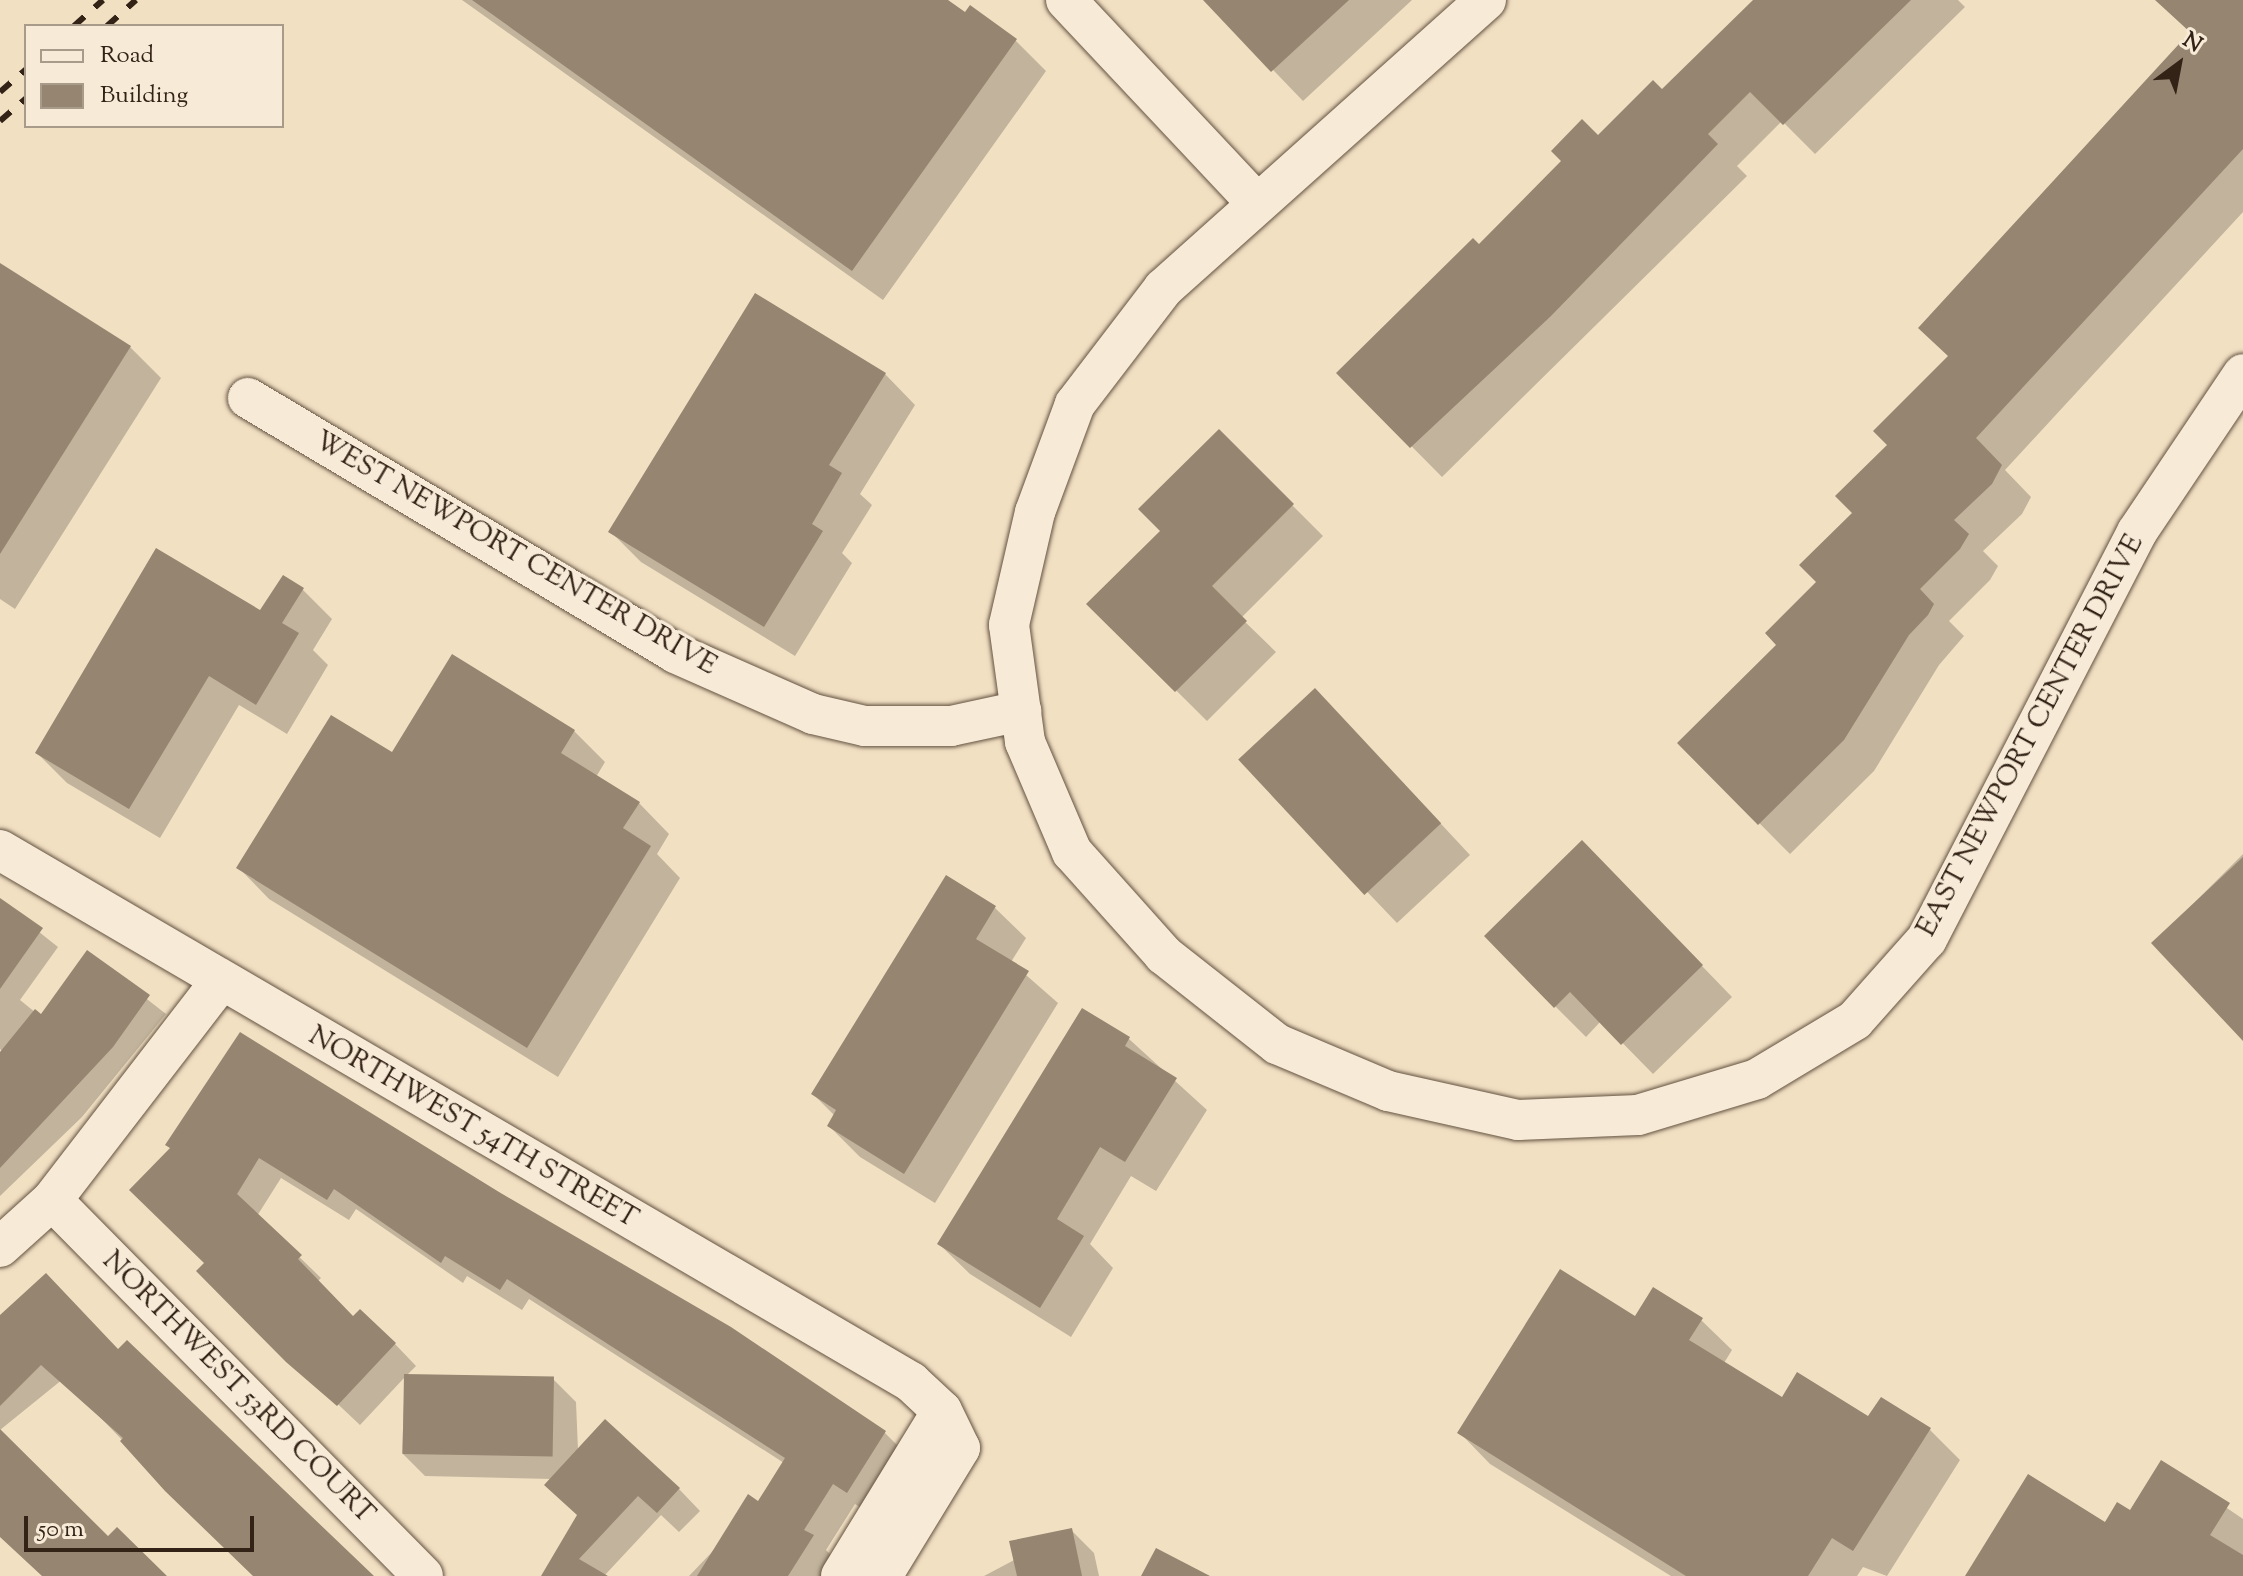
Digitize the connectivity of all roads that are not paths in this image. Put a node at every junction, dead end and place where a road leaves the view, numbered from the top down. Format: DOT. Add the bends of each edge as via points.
graph roads {
  1 [pos="1066,0"];
  2 [pos="1486,0"];
  3 [pos="1256,202"];
  4 [pos="2243,374"];
  5 [pos="248,398"];
  6 [pos="1021,711"];
  7 [pos="0,850"];
  8 [pos="220,982"];
  9 [pos="52,1200"];
  10 [pos="0,1247"];
  11 [pos="942,1411"];
  12 [pos="423,1576"];
  13 [pos="841,1576"];
  14 [pos="882,1576"];
  1 -- 3 [label="street"];
  2 -- 3 [label="street"];
  3 -- 6 [label="street" via="1163,289 1075,404 1035,512 1009,625"];
  4 -- 6 [label="street, EAST NEWPORT CENTER DRIVE" via="2137,532 1927,939 1855,1020 1757,1079 1638,1115 1518,1120 1388,1091 1277,1044 1164,955 1072,852 1025,742"];
  5 -- 6 [label="street, WEST NEWPORT CENTER DRIVE" via="675,653 813,714 865,726 951,726"];
  7 -- 8 [label="street, NORTHWEST 54TH STREET"];
  8 -- 9 [label="street"];
  8 -- 11 [label="street, NORTHWEST 54TH STREET" via="911,1382"];
  9 -- 10 [label="street"];
  9 -- 12 [label="street, NORTHWEST 53RD COURT"];
  11 -- 13 [label="street"];
  11 -- 14 [label="street" via="960,1448"];
}
